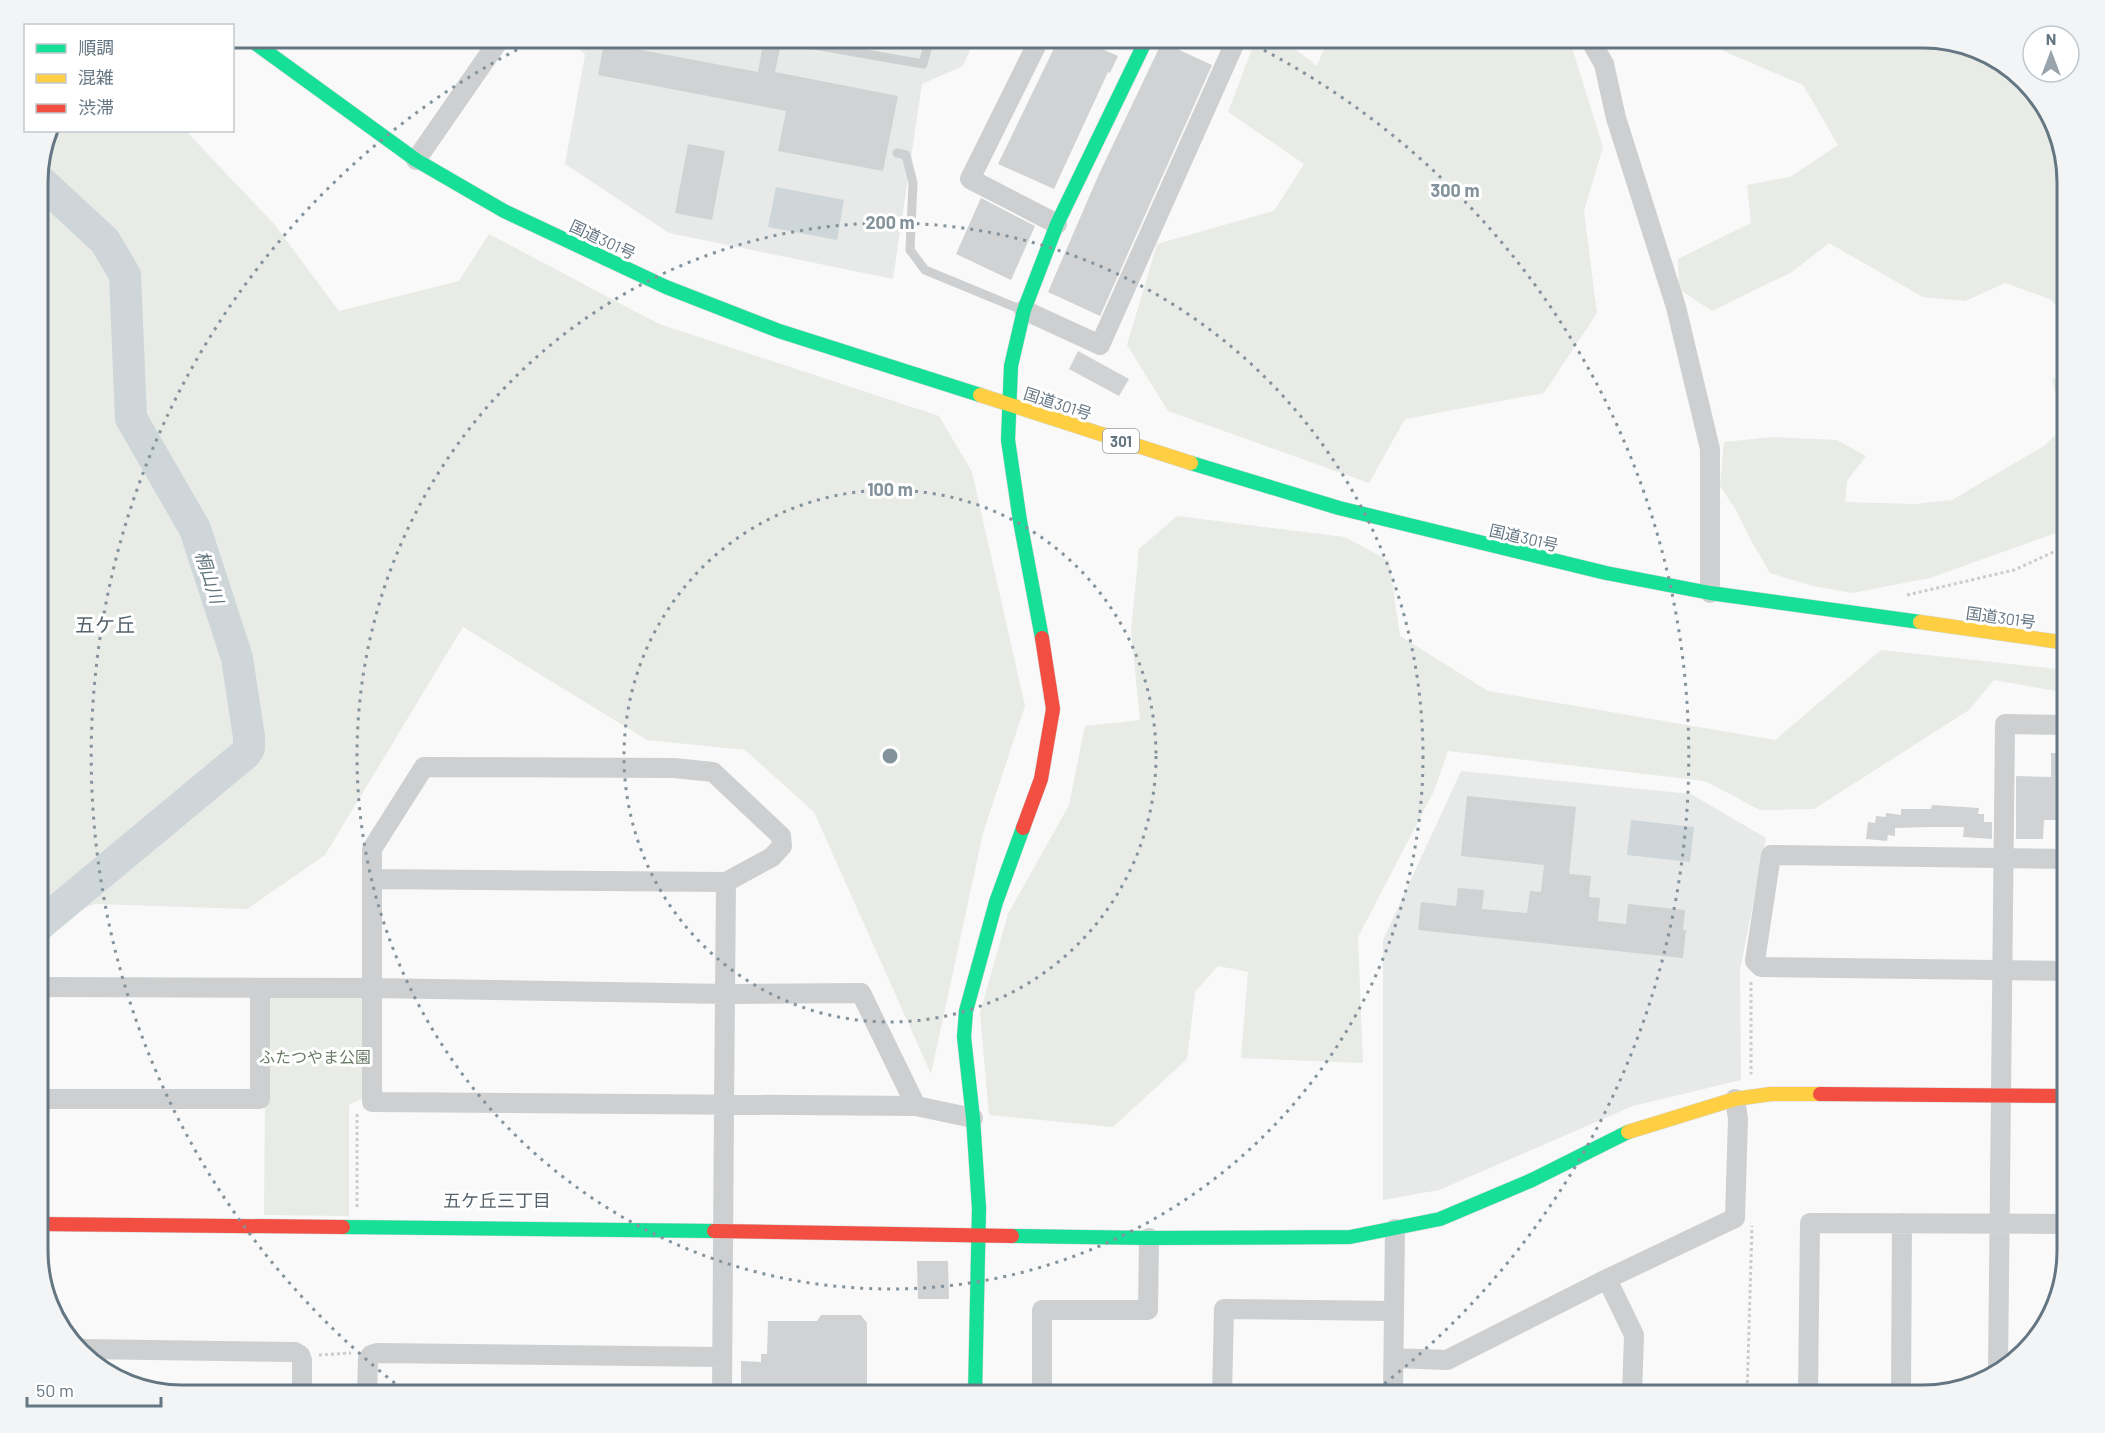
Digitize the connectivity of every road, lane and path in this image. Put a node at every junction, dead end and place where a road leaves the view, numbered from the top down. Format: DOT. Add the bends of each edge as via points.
graph roads {
  1 [pos="268,48"];
  2 [pos="494,48"];
  3 [pos="832,48"];
  4 [pos="927,48"];
  5 [pos="1035,48"];
  6 [pos="1142,48"];
  7 [pos="1233,48"];
  8 [pos="1595,48"];
  9 [pos="897,153"];
  10 [pos="416,160"];
  11 [pos="1057,224"];
  12 [pos="1024,310"];
  13 [pos="1009,405"];
  14 [pos="2057,551"];
  15 [pos="1710,593"];
  16 [pos="1888,619"];
  17 [pos="2057,642"];
  18 [pos="2057,725"];
  19 [pos="2004,859"];
  20 [pos="2057,860"];
  21 [pos="373,879"];
  22 [pos="726,882"];
  23 [pos="2002,971"];
  24 [pos="2057,971"];
  25 [pos="48,987"];
  26 [pos="260,988"];
  27 [pos="372,988"];
  28 [pos="726,994"];
  29 [pos="2001,1094"];
  30 [pos="2057,1096"];
  31 [pos="48,1100"];
  32 [pos="1735,1100"];
  33 [pos="372,1102"];
  34 [pos="725,1106"];
  35 [pos="916,1106"];
  36 [pos="973,1118"];
  37 [pos="357,1215"];
  38 [pos="1902,1223"];
  39 [pos="48,1224"];
  40 [pos="1999,1224"];
  41 [pos="2057,1224"];
  42 [pos="1395,1229"];
  43 [pos="723,1231"];
  44 [pos="978,1234"];
  45 [pos="1149,1238"];
  46 [pos="1607,1280"];
  47 [pos="1394,1311"];
  48 [pos="91,1349"];
  49 [pos="356,1353"];
  50 [pos="300,1355"];
  51 [pos="723,1357"];
  52 [pos="1394,1358"];
  53 [pos="1998,1362"];
  54 [pos="302,1385"];
  55 [pos="367,1385"];
  56 [pos="723,1385"];
  57 [pos="975,1385"];
  58 [pos="1042,1385"];
  59 [pos="1222,1385"];
  60 [pos="1393,1385"];
  61 [pos="1632,1385"];
  62 [pos="1808,1385"];
  63 [pos="1901,1385"];
  1 -- 10 [label="main road, 国道301号 / 301"];
  2 -- 10 [label="street"];
  3 -- 4 [label="lane" via="923,64"];
  5 -- 11 [label="street" via="970,179"];
  6 -- 11 [label="main road"];
  7 -- 12 [label="street" via="1100,345"];
  8 -- 15 [label="street" via="1605,64 1616,118 1676,307 1710,449"];
  9 -- 12 [label="lane" via="906,155 913,183 910,250 925,270"];
  10 -- 13 [label="main road, 国道301号 / 301" via="504,211 666,287 779,330"];
  11 -- 12 [label="main road"];
  12 -- 13 [label="main road" via="1011,366"];
  13 -- 15 [label="main road, 国道301号 / 301" via="1339,508 1606,573"];
  13 -- 36 [label="main road" via="1008,440 1053,709 1041,779 996,902 966,1011 964,1037"];
  14 -- 16 [label="path" via="2014,570 1901,597"];
  15 -- 16 [label="main road, 国道301号 / 301"];
  16 -- 17 [label="main road, 国道301号 / 301"];
  18 -- 19 [label="street" via="2005,724"];
  19 -- 20 [label="street"];
  19 -- 23 [label="street"];
  19 -- 23 [label="street" via="1771,855 1755,961 1761,967"];
  21 -- 22 [label="street"];
  21 -- 22 [label="street" via="372,849 424,767 674,768 713,772 781,836 782,846 772,857"];
  21 -- 27 [label="street"];
  22 -- 28 [label="street"];
  23 -- 24 [label="street"];
  23 -- 29 [label="street"];
  25 -- 26 [label="street"];
  26 -- 27 [label="street"];
  26 -- 31 [label="street" via="260,1100"];
  27 -- 28 [label="street"];
  27 -- 33 [label="street"];
  28 -- 34 [label="street"];
  28 -- 35 [label="street" via="861,993"];
  29 -- 30 [label="main road"];
  29 -- 32 [label="main road" via="1771,1094"];
  29 -- 40 [label="street"];
  32 -- 42 [label="main road" via="1634,1129 1532,1180 1440,1219"];
  32 -- 46 [label="street" via="1735,1218"];
  33 -- 34 [label="street"];
  33 -- 37 [label="path" via="357,1110"];
  34 -- 35 [label="street"];
  34 -- 43 [label="street"];
  35 -- 36 [label="street"];
  36 -- 44 [label="main road"];
  38 -- 40 [label="street"];
  38 -- 62 [label="street" via="1810,1223"];
  38 -- 63 [label="street"];
  39 -- 43 [label="main road"];
  40 -- 41 [label="street"];
  40 -- 53 [label="street"];
  42 -- 45 [label="main road" via="1350,1237"];
  42 -- 47 [label="street"];
  43 -- 44 [label="main road"];
  43 -- 51 [label="street"];
  44 -- 45 [label="main road"];
  44 -- 57 [label="main road"];
  45 -- 58 [label="street" via="1148,1310 1042,1310"];
  46 -- 52 [label="street" via="1447,1360"];
  46 -- 61 [label="street" via="1634,1335"];
  47 -- 52 [label="street"];
  47 -- 59 [label="street" via="1224,1309"];
  48 -- 50 [label="street"];
  49 -- 50 [label="path"];
  50 -- 54 [label="street"];
  51 -- 55 [label="street" via="376,1353 368,1359"];
  51 -- 56 [label="street"];
  52 -- 60 [label="street"];
}
